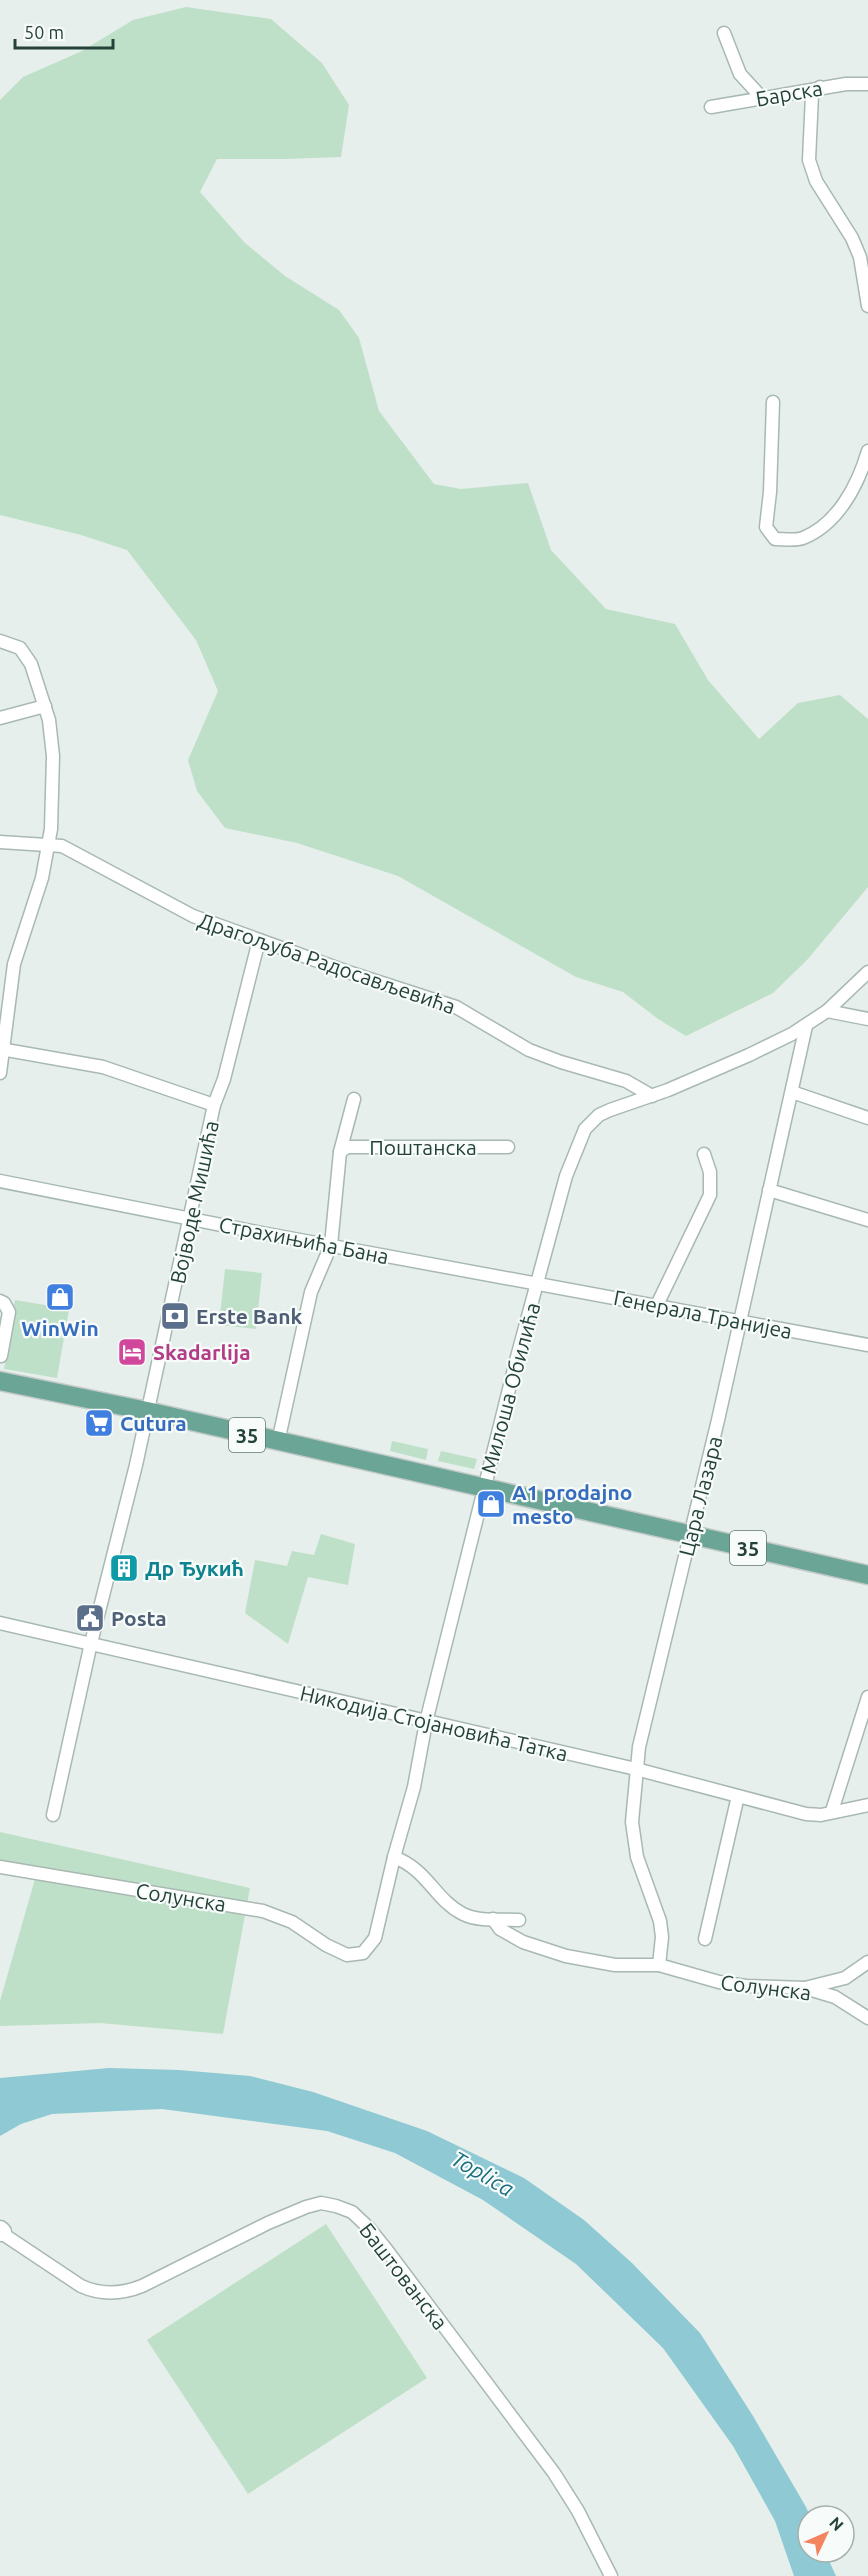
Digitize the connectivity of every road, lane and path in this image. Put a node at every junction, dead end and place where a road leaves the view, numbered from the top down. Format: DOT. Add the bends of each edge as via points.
graph roads {
  1 [pos="724,33"];
  2 [pos="868,84"];
  3 [pos="819,87"];
  4 [pos="762,98"];
  5 [pos="711,107"];
  6 [pos="868,306"];
  7 [pos="773,402"];
  8 [pos="867,456"];
  9 [pos="0,641"];
  10 [pos="45,706"];
  11 [pos="0,718"];
  12 [pos="0,842"];
  13 [pos="47,844"];
  14 [pos="259,940"];
  15 [pos="868,972"];
  16 [pos="827,1011"];
  17 [pos="868,1019"];
  18 [pos="806,1026"];
  19 [pos="2,1050"];
  20 [pos="0,1073"];
  21 [pos="792,1092"];
  22 [pos="652,1096"];
  23 [pos="354,1100"];
  24 [pos="214,1105"];
  25 [pos="868,1118"];
  26 [pos="508,1147"];
  27 [pos="340,1152"];
  28 [pos="704,1154"];
  29 [pos="0,1181"];
  30 [pos="769,1190"];
  31 [pos="191,1219"];
  32 [pos="868,1220"];
  33 [pos="331,1245"];
  34 [pos="538,1283"];
  35 [pos="0,1301"];
  36 [pos="656,1307"];
  37 [pos="741,1321"];
  38 [pos="868,1345"];
  39 [pos="1,1356"];
  40 [pos="0,1381"];
  41 [pos="147,1411"];
  42 [pos="278,1442"];
  43 [pos="484,1489"];
  44 [pos="690,1535"];
  45 [pos="868,1575"];
  46 [pos="0,1623"];
  47 [pos="91,1643"];
  48 [pos="868,1697"];
  49 [pos="426,1722"];
  50 [pos="636,1769"];
  51 [pos="738,1796"];
  52 [pos="868,1805"];
  53 [pos="832,1811"];
  54 [pos="53,1815"];
  55 [pos="394,1857"];
  56 [pos="0,1867"];
  57 [pos="493,1919"];
  58 [pos="519,1920"];
  59 [pos="705,1939"];
  60 [pos="352,1956"];
  61 [pos="868,1962"];
  62 [pos="659,1965"];
  63 [pos="805,1988"];
  64 [pos="868,2018"];
  65 [pos="1,2231"];
  66 [pos="611,2576"];
  1 -- 4 [label="street" via="740,74"];
  2 -- 3 [label="street, Барска"];
  3 -- 4 [label="street, Барска"];
  3 -- 6 [label="street" via="812,95 809,160 816,181 860,257"];
  4 -- 5 [label="street, Барска"];
  7 -- 8 [label="street" via="766,527 775,539 801,539 824,527 841,508"];
  9 -- 10 [label="street" via="23,651"];
  10 -- 11 [label="street"];
  10 -- 13 [label="street" via="53,756"];
  12 -- 13 [label="street, Драгољуба Радосављевића"];
  13 -- 14 [label="street, Драгољуба Радосављевића" via="81,854 180,910"];
  13 -- 19 [label="street" via="42,878 14,964"];
  14 -- 22 [label="street, Драгољуба Радосављевића" via="456,1007 529,1050 626,1081"];
  14 -- 24 [label="street, Војводе Мишића"];
  15 -- 16 [label="street, Милоша Обилића"];
  16 -- 17 [label="street"];
  16 -- 18 [label="street, Милоша Обилића"];
  18 -- 21 [label="street, Цара Лазара"];
  18 -- 22 [label="street, Милоша Обилића"];
  19 -- 20 [label="street"];
  19 -- 24 [label="street" via="103,1067"];
  21 -- 25 [label="street"];
  21 -- 30 [label="street, Цара Лазара"];
  22 -- 34 [label="street, Милоша Обилића" via="603,1113 585,1129 566,1176"];
  23 -- 27 [label="street, Поштанска"];
  24 -- 31 [label="street, Војводе Мишића"];
  26 -- 27 [label="street, Поштанска" via="347,1147"];
  27 -- 33 [label="street, Поштанска"];
  28 -- 36 [label="street" via="710,1172 710,1196"];
  29 -- 31 [label="street, Страхињића Бана"];
  30 -- 32 [label="street"];
  30 -- 37 [label="street, Цара Лазара"];
  31 -- 33 [label="street, Страхињића Бана"];
  31 -- 41 [label="street, Војводе Мишића"];
  33 -- 34 [label="street, Страхињића Бана"];
  33 -- 42 [label="street, Поштанска" via="311,1292"];
  34 -- 36 [label="street, Генерала Транијеа"];
  34 -- 43 [label="street, Милоша Обилића"];
  35 -- 39 [label="street" via="9,1312"];
  36 -- 37 [label="street, Генерала Транијеа"];
  37 -- 38 [label="street, Генерала Транијеа"];
  37 -- 44 [label="street, Цара Лазара"];
  40 -- 41 [label="main road, 35"];
  41 -- 42 [label="main road, 35"];
  41 -- 47 [label="street, Војводе Мишића"];
  42 -- 43 [label="main road, 35"];
  43 -- 44 [label="main road, 35"];
  43 -- 49 [label="street, Милоша Обилића"];
  44 -- 45 [label="main road, 35"];
  44 -- 50 [label="street, Цара Лазара"];
  46 -- 47 [label="street, Никодија Стојановића Татка"];
  47 -- 49 [label="street, Никодија Стојановића Татка"];
  47 -- 54 [label="street, Војводе Мишића"];
  48 -- 53 [label="street"];
  49 -- 50 [label="street, Никодија Стојановића Татка"];
  49 -- 55 [label="street, Милоша Обилића" via="414,1787"];
  50 -- 51 [label="street, Никодија Стојановића Татка"];
  50 -- 62 [label="street, Цара Лазара" via="633,1831 640,1865 660,1921"];
  51 -- 53 [label="street, Никодија Стојановића Татка" via="806,1814"];
  51 -- 59 [label="street"];
  52 -- 53 [label="street, Никодија Стојановића Татка"];
  55 -- 57 [label="street" via="418,1870 457,1911 469,1917"];
  55 -- 60 [label="street, Милоша Обилића" via="375,1938 367,1950"];
  56 -- 60 [label="street, Солунска" via="263,1911"];
  57 -- 58 [label="street"];
  57 -- 62 [label="street, Солунска" via="500,1929 523,1941 566,1956 615,1965"];
  61 -- 63 [label="street" via="845,1978"];
  62 -- 63 [label="street, Солунска" via="719,1982"];
  63 -- 64 [label="street, Солунска" via="835,1997"];
  65 -- 66 [label="street, Баштованска" via="81,2286 107,2292 142,2286 306,2207 328,2204 351,2212 386,2248 554,2473"];
}
